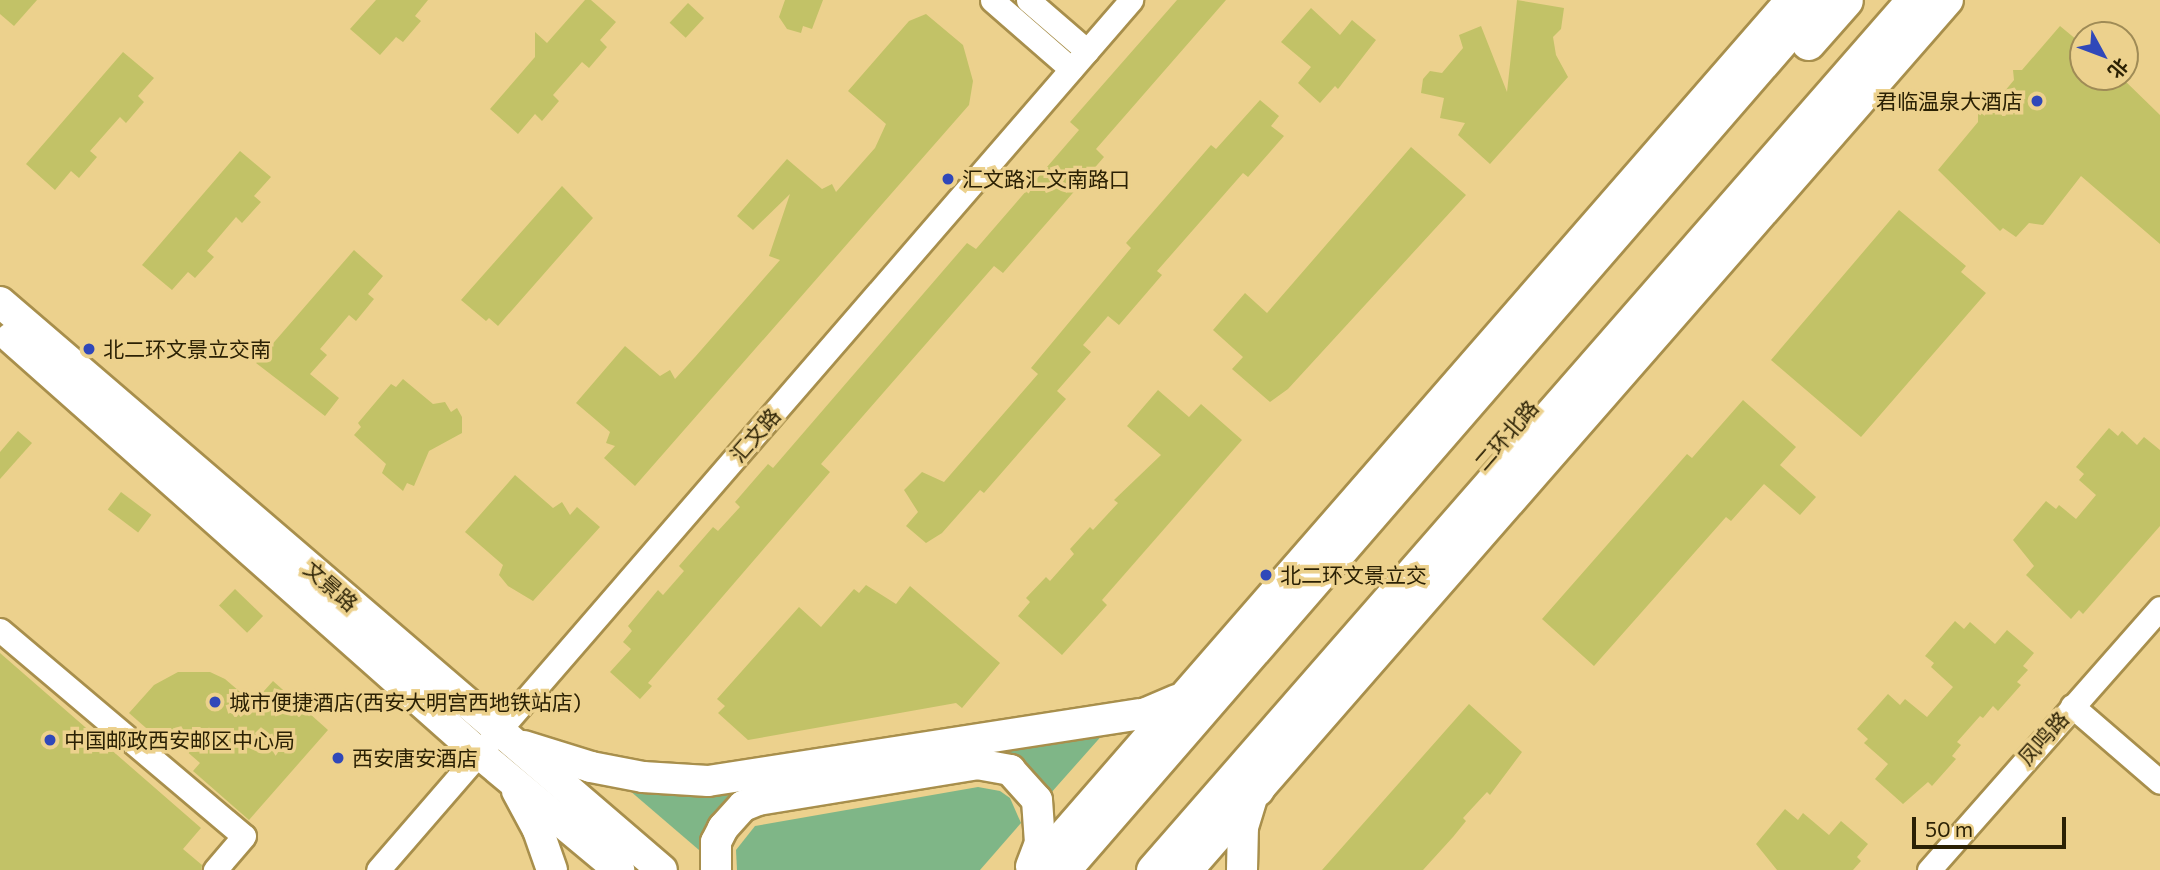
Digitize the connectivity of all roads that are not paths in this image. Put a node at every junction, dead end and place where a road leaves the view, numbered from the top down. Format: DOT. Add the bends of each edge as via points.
graph roads {
  1 [pos="992,0"];
  2 [pos="1028,0"];
  3 [pos="1131,0"];
  4 [pos="1791,0"];
  5 [pos="1817,0"];
  6 [pos="1846,0"];
  7 [pos="1948,0"];
  8 [pos="1899,5"];
  9 [pos="1087,51"];
  10 [pos="1071,69"];
  11 [pos="1850,72"];
  12 [pos="1778,122"];
  13 [pos="1663,211"];
  14 [pos="1564,292"];
  15 [pos="0,302"];
  16 [pos="0,328"];
  17 [pos="2160,608"];
  18 [pos="0,630"];
  19 [pos="1259,645"];
  20 [pos="1316,684"];
  21 [pos="1182,696"];
  22 [pos="2072,706"];
  23 [pos="501,734"];
  24 [pos="481,755"];
  25 [pos="510,778"];
  26 [pos="2160,782"];
  27 [pos="1257,789"];
  28 [pos="215,870"];
  29 [pos="378,870"];
  30 [pos="552,870"];
  31 [pos="619,870"];
  32 [pos="662,870"];
  33 [pos="716,870"];
  34 [pos="1031,870"];
  35 [pos="1063,870"];
  36 [pos="1092,870"];
  37 [pos="1128,870"];
  38 [pos="1153,870"];
  39 [pos="1188,870"];
  40 [pos="1242,870"];
  41 [pos="1929,870"];
  1 -- 10 [label="street"];
  2 -- 9 [label="street"];
  3 -- 9 [label="street, 汇文路"];
  4 -- 21 [label="main road"];
  5 -- 14 [label="highway"];
  6 -- 13 [label="highway, 二环北路"];
  7 -- 27 [label="main road"];
  8 -- 11 [label="highway"];
  8 -- 12 [label="highway, 二环北路"];
  9 -- 10 [label="street, 汇文路"];
  10 -- 23 [label="street, 汇文路"];
  11 -- 12 [label="highway"];
  11 -- 20 [label="highway"];
  12 -- 37 [label="highway, 二环北路"];
  13 -- 14 [label="highway"];
  13 -- 36 [label="highway, 二环北路"];
  14 -- 19 [label="highway"];
  15 -- 23 [label="main road, 文景路"];
  16 -- 24 [label="main road, 文景路"];
  17 -- 22 [label="street, 凤鸣路"];
  18 -- 28 [label="street" via="244,836"];
  19 -- 21 [label="highway"];
  19 -- 35 [label="highway"];
  20 -- 27 [label="highway"];
  20 -- 38 [label="highway"];
  21 -- 23 [label="main road" via="1146,713 708,781 667,780 591,767"];
  21 -- 34 [label="main road"];
  22 -- 26 [label="street"];
  22 -- 41 [label="street, 凤鸣路"];
  23 -- 24 [label="street, 汇文路"];
  23 -- 32 [label="main road, 文景路"];
  24 -- 25 [label="main road, 文景路"];
  24 -- 29 [label="street, 汇文路"];
  25 -- 30 [label="main road" via="538,830"];
  25 -- 31 [label="main road, 文景路"];
  27 -- 39 [label="main road"];
  27 -- 40 [label="main road" via="1245,816"];
  33 -- 34 [label="main road" via="716,842 743,806 977,764 1010,770 1037,800 1040,843"];
}
